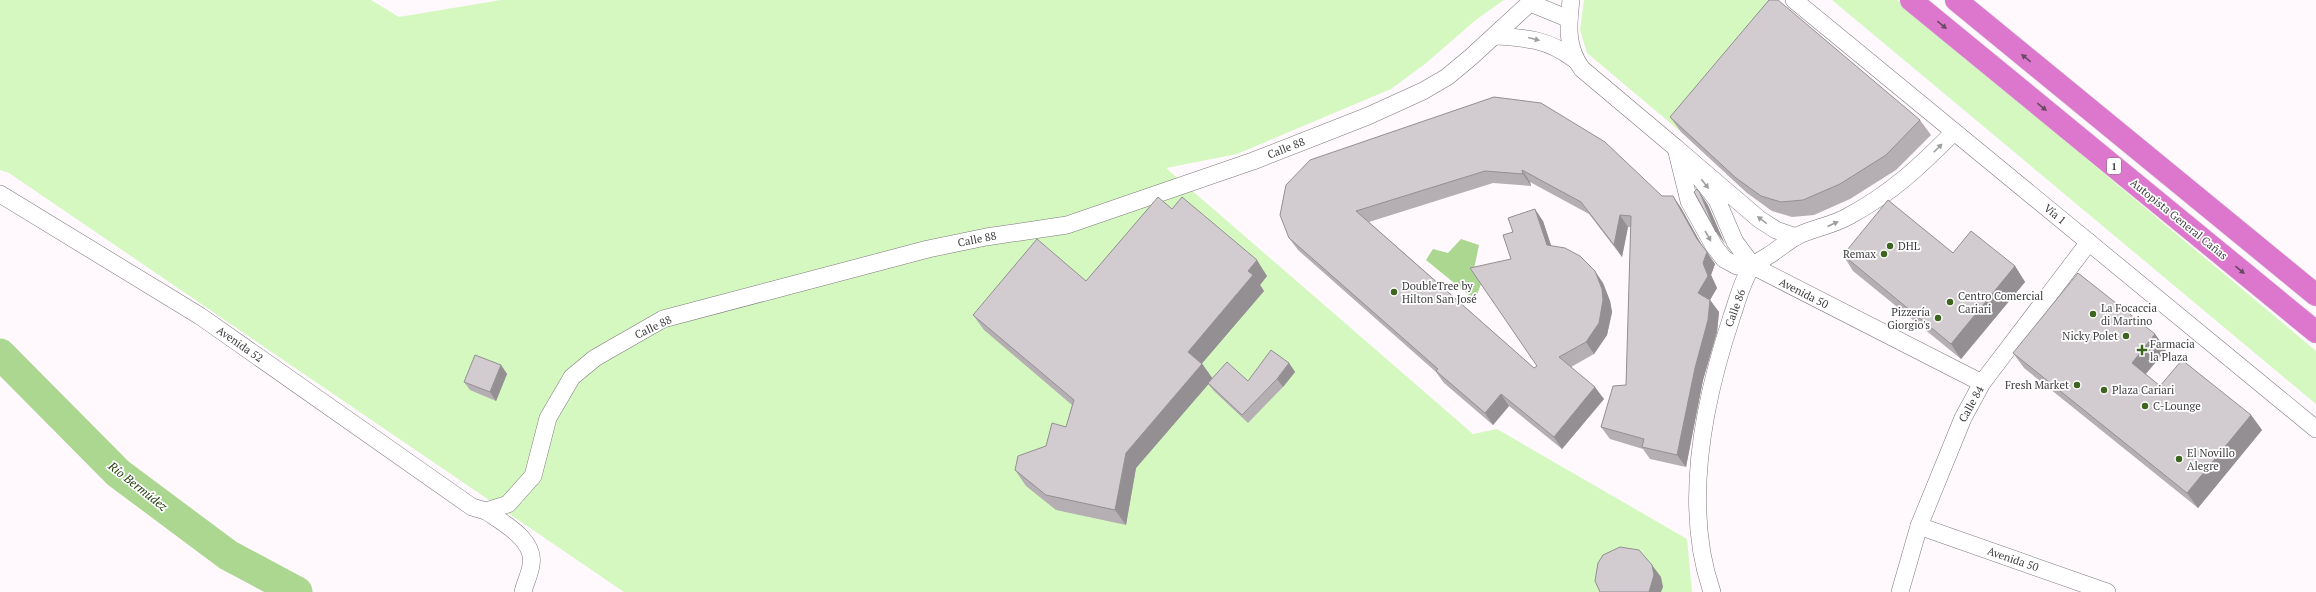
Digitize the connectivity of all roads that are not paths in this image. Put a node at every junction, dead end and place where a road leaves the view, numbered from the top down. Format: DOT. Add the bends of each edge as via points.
graph roads {
  1 [pos="1571,0"];
  2 [pos="1794,0"];
  3 [pos="1911,0"];
  4 [pos="1956,0"];
  5 [pos="1531,1"];
  6 [pos="1569,19"];
  7 [pos="1495,36"];
  8 [pos="1574,59"];
  9 [pos="2096,116"];
  10 [pos="1954,132"];
  11 [pos="1676,148"];
  12 [pos="0,194"];
  13 [pos="1796,237"];
  14 [pos="2089,242"];
  15 [pos="1753,266"];
  16 [pos="2316,281"];
  17 [pos="2316,295"];
  18 [pos="2316,332"];
  19 [pos="1982,383"];
  20 [pos="2316,429"];
  21 [pos="479,509"];
  22 [pos="1919,526"];
  23 [pos="523,592"];
  24 [pos="1712,592"];
  25 [pos="1900,592"];
  26 [pos="2107,592"];
  1 -- 6 [label="street, Avenida 50"];
  2 -- 10 [label="street, Vía 1"];
  3 -- 18 [label="highway, Autopista General Cañas / 1, one-way"];
  9 -- 4 [label="highway, one-way"];
  5 -- 6 [label="street"];
  5 -- 7 [label="street, Calle 88"];
  6 -- 8 [label="street, Avenida 50" via="1569,42"];
  7 -- 8 [label="street, Avenida 50, one-way" via="1547,42"];
  7 -- 21 [label="street, Calle 88" via="1447,77 1368,116 1253,161 1068,225 986,237 928,249 664,320 595,358 572,378 548,418 533,476 508,504"];
  8 -- 11 [label="street, Avenida 50" via="1582,69"];
  9 -- 16 [label="highway"];
  9 -- 17 [label="highway"];
  13 -- 10 [label="street, Calle 86, one-way" via="1848,217 1881,197 1911,174"];
  10 -- 14 [label="street, Vía 1"];
  13 -- 11 [label="street, Avenida 50, one-way" via="1776,230 1760,219"];
  11 -- 15 [label="street, Avenida 50, one-way" via="1717,200 1735,242"];
  11 -- 15 [label="street, one-way" via="1689,200 1714,246 1724,259 1737,266"];
  12 -- 21 [label="street, Avenida 52" via="200,316"];
  13 -- 15 [label="street, Calle 86"];
  14 -- 19 [label="street, Calle 84"];
  14 -- 20 [label="street, Vía 1"];
  15 -- 19 [label="street, Avenida 50"];
  15 -- 24 [label="street, Calle 86" via="1740,292 1725,338 1703,428 1699,531 1704,569"];
  19 -- 22 [label="street, Calle 84" via="1963,418"];
  21 -- 23 [label="street, Avenida 52" via="524,540 532,564"];
  22 -- 25 [label="street, Calle 84"];
  22 -- 26 [label="street, Avenida 50"];
}
